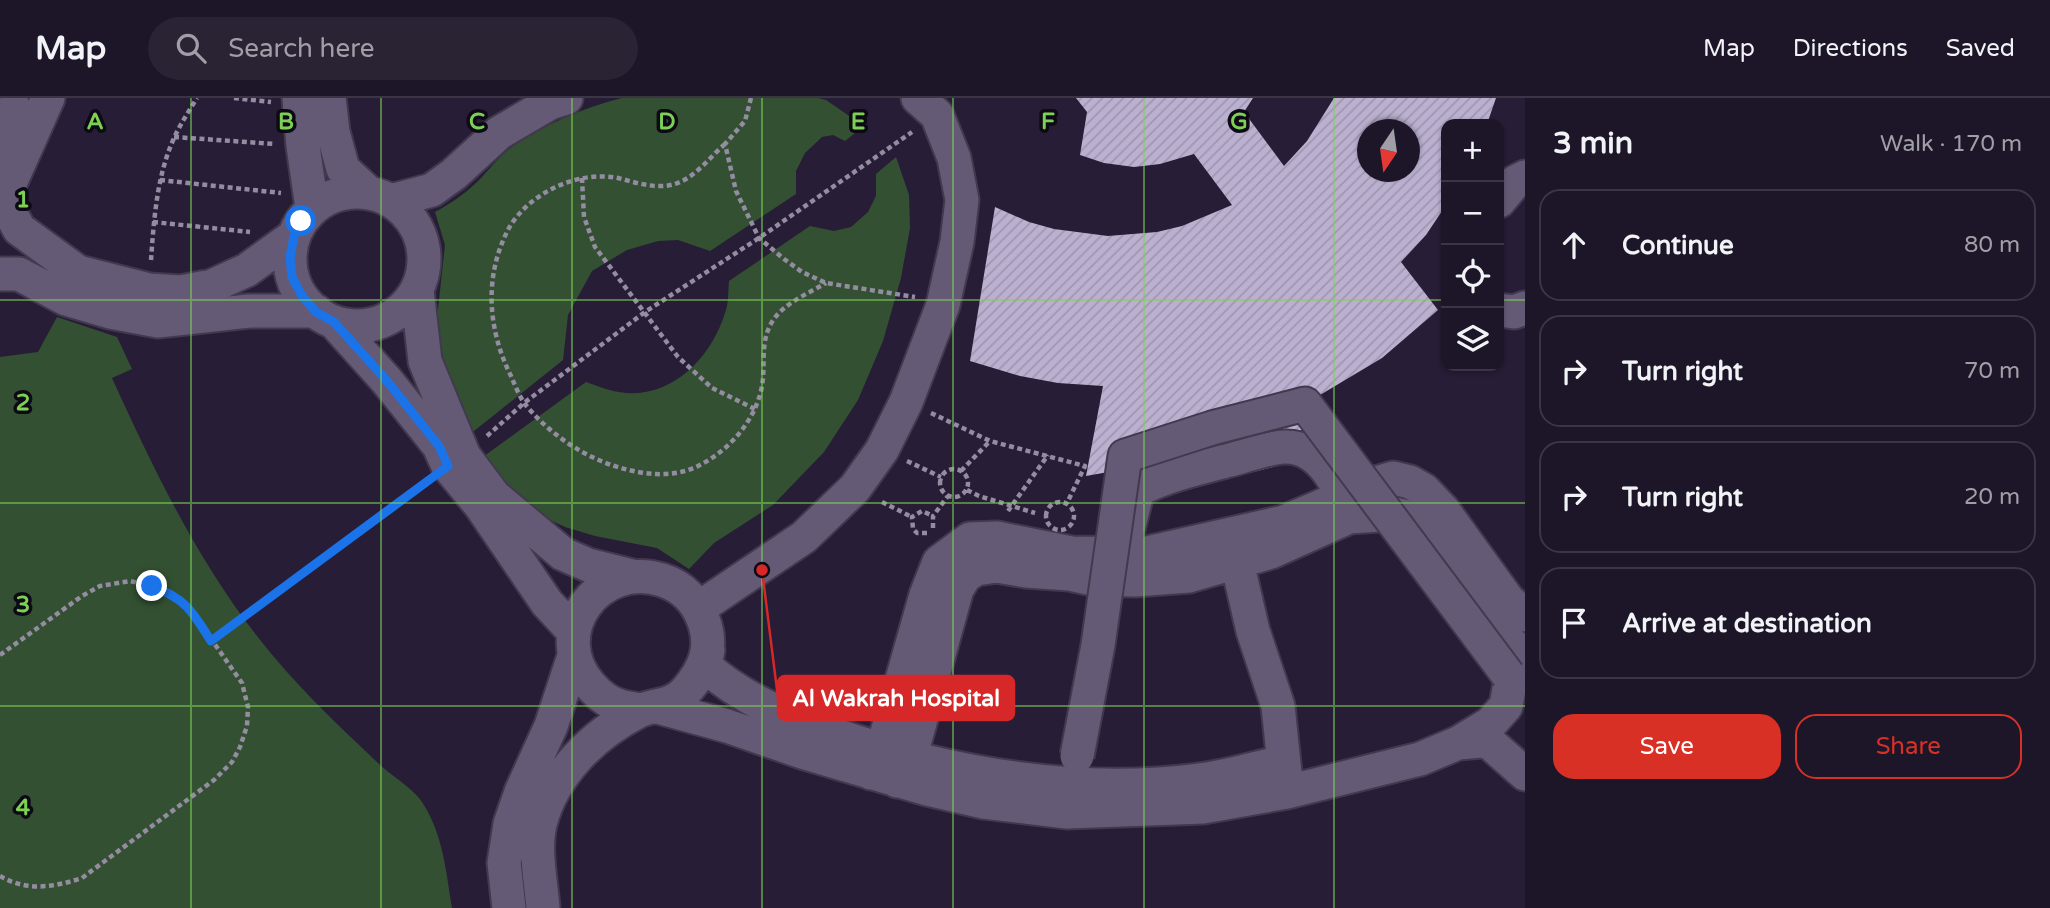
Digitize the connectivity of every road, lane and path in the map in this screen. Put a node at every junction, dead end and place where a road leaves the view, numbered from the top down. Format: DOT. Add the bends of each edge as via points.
graph roads {
  1 [pos="48,98"];
  2 [pos="197,98"];
  3 [pos="299,98"];
  4 [pos="329,98"];
  5 [pos="566,98"];
  6 [pos="751,98"];
  7 [pos="17,103"];
  8 [pos="927,107"];
  9 [pos="174,137"];
  10 [pos="0,140"];
  11 [pos="725,144"];
  12 [pos="303,145"];
  13 [pos="1525,177"];
  14 [pos="582,178"];
  15 [pos="160,180"];
  16 [pos="7,189"];
  17 [pos="1504,195"];
  18 [pos="380,197"];
  19 [pos="312,202"];
  20 [pos="153,222"];
  21 [pos="294,236"];
  22 [pos="759,238"];
  23 [pos="0,274"];
  24 [pos="826,283"];
  25 [pos="149,290"];
  26 [pos="416,290"];
  27 [pos="943,305"];
  28 [pos="1525,308"];
  29 [pos="1504,311"];
  30 [pos="645,312"];
  31 [pos="325,317"];
  32 [pos="906,401"];
  33 [pos="524,403"];
  34 [pos="755,409"];
  35 [pos="989,441"];
  36 [pos="882,450"];
  37 [pos="1048,455"];
  38 [pos="456,461"];
  39 [pos="961,471"];
  40 [pos="941,477"];
  41 [pos="967,490"];
  42 [pos="948,496"];
  43 [pos="487,501"];
  44 [pos="1067,503"];
  45 [pos="1011,505"];
  46 [pos="1347,507"];
  47 [pos="933,516"];
  48 [pos="1046,517"];
  49 [pos="997,538"];
  50 [pos="1122,554"];
  51 [pos="1237,562"];
  52 [pos="632,576"];
  53 [pos="699,608"];
  54 [pos="1525,615"];
  55 [pos="211,641"];
  56 [pos="574,644"];
  57 [pos="708,650"];
  58 [pos="0,655"];
  59 [pos="1517,677"];
  60 [pos="650,709"];
  61 [pos="1458,743"];
  62 [pos="890,765"];
  63 [pos="1525,774"];
  64 [pos="1285,777"];
  65 [pos="1073,784"];
  66 [pos="0,876"];
  67 [pos="509,908"];
  68 [pos="543,908"];
  1 -- 16 [label="street"];
  2 -- 9 [label="path"];
  3 -- 12 [label="street"];
  4 -- 18 [label="street" via="343,169"];
  5 -- 18 [label="street" via="499,133 432,190"];
  6 -- 11 [label="path" via="745,121"];
  7 -- 10 [label="street"];
  7 -- 16 [label="street"];
  8 -- 22 [label="path"];
  8 -- 27 [label="street" via="954,158 962,200"];
  9 -- 12 [label="path"];
  9 -- 15 [label="path"];
  11 -- 14 [label="path" via="679,183 642,186 615,178"];
  11 -- 22 [label="path" via="736,191"];
  12 -- 19 [label="street"];
  13 -- 17 [label="street"];
  14 -- 30 [label="path" via="584,217 595,247"];
  14 -- 33 [label="path" via="528,204 510,226 495,258 494,329"];
  15 -- 19 [label="path"];
  15 -- 20 [label="path"];
  16 -- 25 [label="street" via="6,204 19,229 78,272"];
  18 -- 19 [label="street" via="349,192"];
  18 -- 26 [label="street" via="407,214 418,231 424,251"];
  19 -- 21 [label="street"];
  20 -- 21 [label="path"];
  20 -- 25 [label="path"];
  21 -- 25 [label="street" via="247,271 212,286 181,292"];
  21 -- 31 [label="street" via="292,277 302,296"];
  22 -- 24 [label="path" via="802,272"];
  22 -- 30 [label="path"];
  23 -- 31 [label="street" via="19,274 66,299 158,321 249,311"];
  24 -- 27 [label="path" via="901,293"];
  24 -- 34 [label="path" via="775,318 766,335"];
  26 -- 31 [label="street" via="402,309 382,321 358,326"];
  26 -- 38 [label="street" via="425,362"];
  27 -- 32 [label="street"];
  28 -- 29 [label="street"];
  30 -- 33 [label="path"];
  30 -- 34 [label="path" via="678,357 712,388"];
  31 -- 38 [label="street"];
  32 -- 35 [label="path"];
  32 -- 36 [label="street"];
  33 -- 34 [label="path" via="573,446 600,462 642,474 696,468 740,435"];
  33 -- 38 [label="path"];
  35 -- 37 [label="path"];
  35 -- 39 [label="path"];
  36 -- 40 [label="path"];
  36 -- 53 [label="street" via="855,488 804,537"];
  37 -- 44 [label="path" via="1085,466"];
  37 -- 45 [label="path"];
  38 -- 43 [label="street"];
  38 -- 55 [label="path"];
  39 -- 40 [label="path" via="946,471"];
  39 -- 41 [label="path" via="967,476"];
  40 -- 42 [label="path" via="942,491"];
  41 -- 42 [label="path" via="962,496"];
  41 -- 45 [label="path"];
  42 -- 47 [label="path"];
  43 -- 52 [label="street" via="563,554"];
  43 -- 56 [label="street"];
  44 -- 48 [label="path" via="1052,504"];
  44 -- 48 [label="path" via="1075,516 1068,528 1054,529"];
  45 -- 48 [label="path"];
  45 -- 49 [label="path"];
  46 -- 50 [label="street" via="1142,554"];
  46 -- 50 [label="street" via="1319,460 1285,446 1165,476 1138,490"];
  46 -- 51 [label="street" via="1271,552"];
  46 -- 54 [label="street" via="1393,478 1424,490 1508,600"];
  46 -- 59 [label="street" via="1395,514 1417,524 1495,631"];
  47 -- 47 [label="path" via="916,513 913,529 929,533"];
  49 -- 50 [label="street" via="1071,553"];
  49 -- 62 [label="street" via="970,539 939,562 926,595"];
  51 -- 62 [label="street" via="1189,576 1135,580 997,566 976,569 957,589"];
  51 -- 64 [label="street" via="1253,631 1278,706"];
  52 -- 53 [label="street" via="670,582"];
  52 -- 56 [label="street" via="593,594 581,612"];
  53 -- 57 [label="street"];
  55 -- 58 [label="path" via="188,606 171,593 130,581 100,586 82,596"];
  55 -- 66 [label="path" via="242,683 248,707 247,726 232,762 82,878 39,887"];
  56 -- 60 [label="street" via="583,677 598,694 618,706"];
  56 -- 67 [label="street" via="551,726 510,824 504,863"];
  57 -- 60 [label="street" via="700,675 682,695"];
  57 -- 62 [label="street" via="705,666 726,685"];
  59 -- 61 [label="street" via="1506,706 1491,723"];
  59 -- 65 [label="street, bridge" via="1305,404 1125,456"];
  60 -- 62 [label="street"];
  60 -- 68 [label="street" via="593,739 569,765 551,797 540,824"];
  61 -- 63 [label="street" via="1490,743"];
  61 -- 64 [label="street" via="1420,759"];
  62 -- 65 [label="street"];
  64 -- 65 [label="street"];
}
